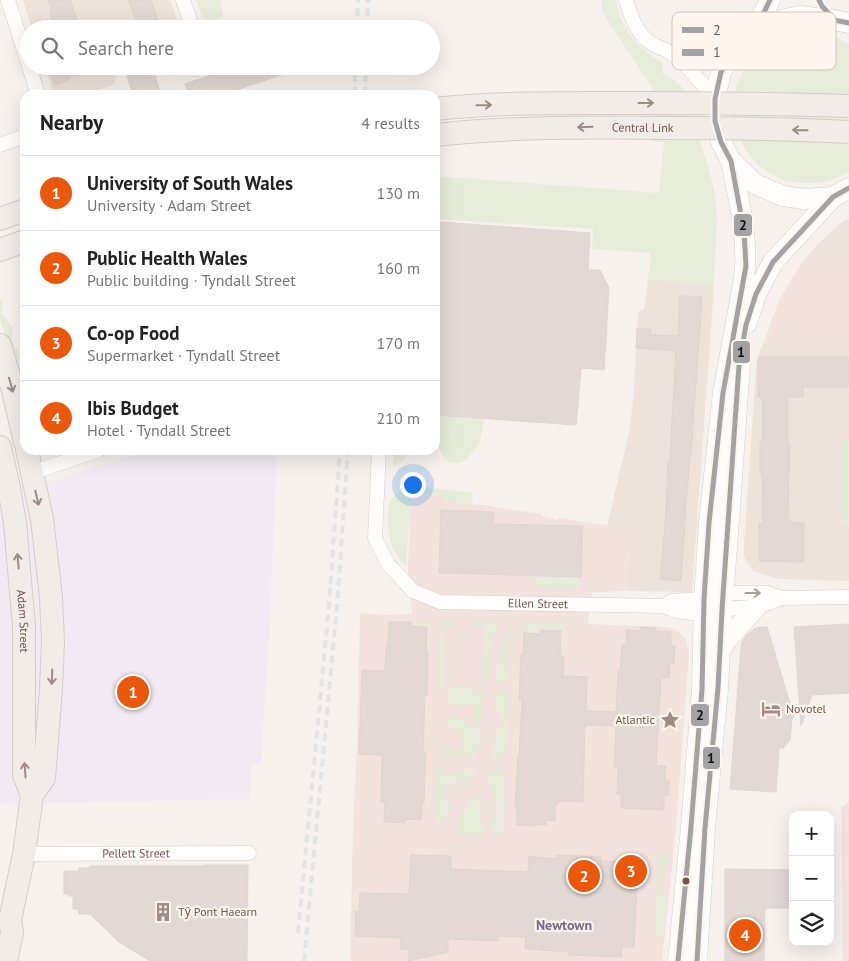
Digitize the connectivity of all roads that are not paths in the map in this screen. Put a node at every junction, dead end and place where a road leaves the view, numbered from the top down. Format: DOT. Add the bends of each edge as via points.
graph roads {
  1 [pos="8,0"];
  2 [pos="183,0"];
  3 [pos="626,0"];
  4 [pos="770,0"];
  5 [pos="819,0"];
  6 [pos="764,12"];
  7 [pos="830,12"];
  8 [pos="190,20"];
  9 [pos="20,38"];
  10 [pos="672,53"];
  11 [pos="690,70"];
  12 [pos="722,70"];
  13 [pos="32,75"];
  14 [pos="36,90"];
  15 [pos="715,99"];
  16 [pos="849,106"];
  17 [pos="440,109"];
  18 [pos="849,132"];
  19 [pos="440,134"];
  20 [pos="20,138"];
  21 [pos="0,144"];
  22 [pos="731,161"];
  23 [pos="841,192"];
  24 [pos="20,243"];
  25 [pos="0,250"];
  26 [pos="0,345"];
  27 [pos="20,421"];
  28 [pos="0,447"];
  29 [pos="28,455"];
  30 [pos="84,455"];
  31 [pos="379,455"];
  32 [pos="31,473"];
  33 [pos="849,597"];
  34 [pos="781,598"];
  35 [pos="713,604"];
  36 [pos="757,606"];
  37 [pos="719,653"];
  38 [pos="32,796"];
  39 [pos="249,853"];
  40 [pos="24,854"];
  41 [pos="5,926"];
  42 [pos="6,961"];
  43 [pos="678,961"];
  44 [pos="697,961"];
  1 -- 9 [label="street"];
  2 -- 8 [label="street"];
  3 -- 10 [label="street" via="642,36"];
  4 -- 6 [label="street"];
  5 -- 7 [label="street"];
  11 -- 15 [label="street"];
  12 -- 15 [label="street"];
  13 -- 14 [label="street"];
  15 -- 22 [label="street" via="715,121"];
  17 -- 16 [label="main road, Central Link, one-way, bridge" via="591,103"];
  18 -- 19 [label="main road, Central Link, one-way, bridge" via="592,127"];
  20 -- 21 [label="street"];
  22 -- 23 [label="street" via="755,184 783,196 804,199"];
  22 -- 35 [label="street" via="746,244 746,266 722,393 709,523"];
  23 -- 35 [label="street" via="773,262 756,294 746,326"];
  24 -- 25 [label="main road"];
  26 -- 27 [label="main road, one-way"];
  38 -- 28 [label="main road, Adam Street, one-way" via="24,774 24,627 15,523"];
  29 -- 32 [label="main road, Adam Street"];
  30 -- 32 [label="street"];
  31 -- 35 [label="street, Ellen Street" via="375,538 388,564 413,591 440,602 665,606 675,610"];
  32 -- 38 [label="main road, Adam Street, one-way" via="42,519 53,635 44,778"];
  33 -- 34 [label="street"];
  35 -- 34 [label="street, one-way" via="768,593"];
  34 -- 36 [label="street"];
  35 -- 36 [label="street"];
  35 -- 37 [label="street"];
  35 -- 43 [label="street" via="702,690"];
  36 -- 37 [label="street"];
  37 -- 44 [label="street"];
  38 -- 40 [label="main road, Adam Street"];
  39 -- 40 [label="street, Pellett Street"];
  40 -- 41 [label="main road, Adam Street"];
  41 -- 42 [label="main road, Adam Street" via="12,933"];
}
